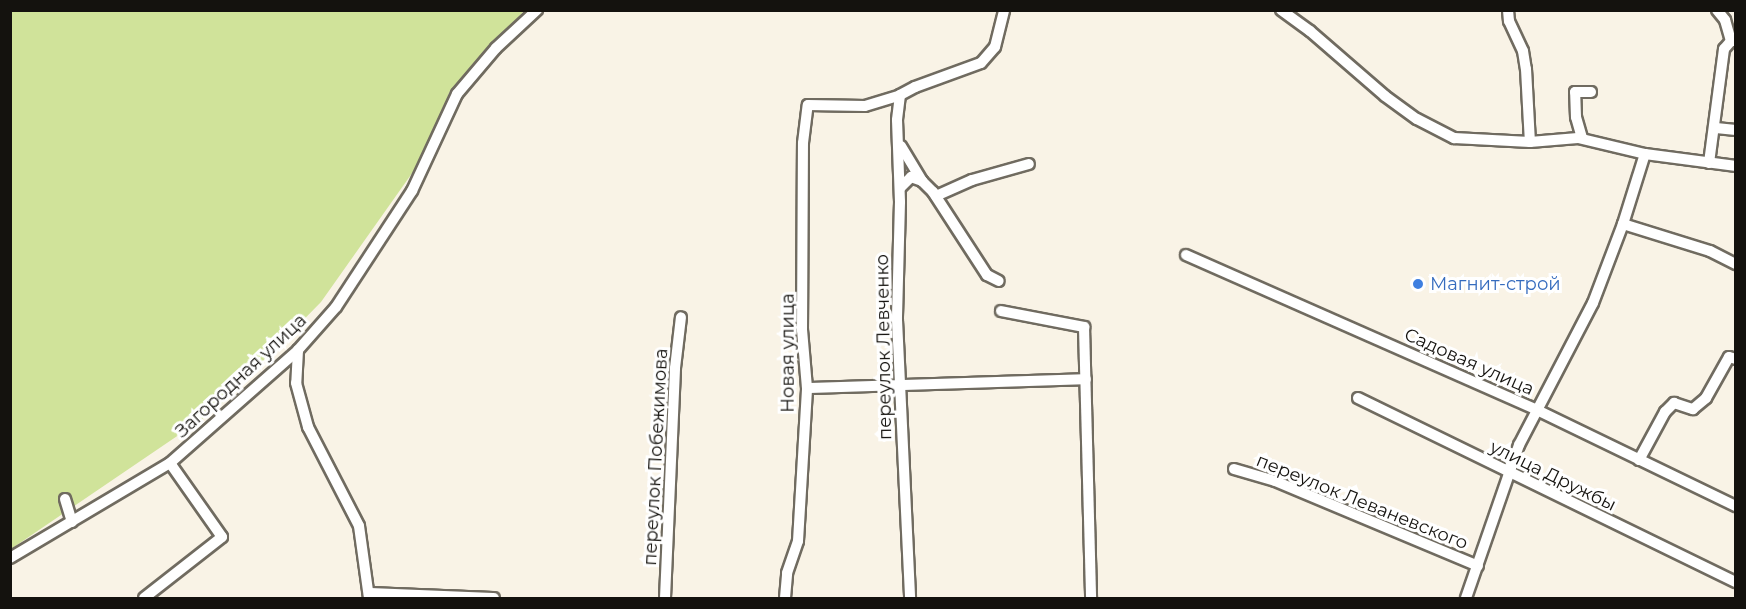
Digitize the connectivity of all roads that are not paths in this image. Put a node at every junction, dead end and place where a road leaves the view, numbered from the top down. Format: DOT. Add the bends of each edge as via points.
graph roads {
  1 [pos="537,10"];
  2 [pos="1004,10"];
  3 [pos="1281,10"];
  4 [pos="1508,10"];
  5 [pos="1717,10"];
  6 [pos="1733,41"];
  7 [pos="1591,92"];
  8 [pos="900,95"];
  9 [pos="1716,128"];
  10 [pos="1736,130"];
  11 [pos="1582,138"];
  12 [pos="898,141"];
  13 [pos="1530,142"];
  14 [pos="1645,154"];
  15 [pos="1709,163"];
  16 [pos="1029,164"];
  17 [pos="1736,166"];
  18 [pos="922,181"];
  19 [pos="900,188"];
  20 [pos="936,196"];
  21 [pos="1623,224"];
  22 [pos="1186,255"];
  23 [pos="1736,264"];
  24 [pos="999,281"];
  25 [pos="1001,311"];
  26 [pos="681,317"];
  27 [pos="298,350"];
  28 [pos="1736,359"];
  29 [pos="1086,379"];
  30 [pos="900,384"];
  31 [pos="807,388"];
  32 [pos="1358,398"];
  33 [pos="1537,410"];
  34 [pos="1638,460"];
  35 [pos="170,463"];
  36 [pos="1234,469"];
  37 [pos="1509,474"];
  38 [pos="65,500"];
  39 [pos="1736,506"];
  40 [pos="72,522"];
  41 [pos="10,558"];
  42 [pos="1478,566"];
  43 [pos="1736,582"];
  44 [pos="369,596"];
  45 [pos="144,598"];
  46 [pos="494,598"];
  47 [pos="666,598"];
  48 [pos="785,598"];
  49 [pos="910,598"];
  50 [pos="1091,598"];
  51 [pos="1466,598"];
  1 -- 27 [label="street, Загородная улица" via="496,48 457,94 412,191 336,307"];
  2 -- 8 [label="street" via="995,47 981,63"];
  3 -- 13 [label="street" via="1417,119 1454,138"];
  4 -- 13 [label="street" via="1526,69"];
  5 -- 6 [label="street"];
  6 -- 9 [label="street" via="1724,49"];
  7 -- 11 [label="street" via="1575,92"];
  8 -- 12 [label="street, переулок Левченко"];
  8 -- 31 [label="street, Новая улица" via="865,106 808,105 803,143 802,330"];
  9 -- 10 [label="street"];
  9 -- 15 [label="street"];
  11 -- 13 [label="street"];
  11 -- 14 [label="street"];
  12 -- 18 [label="street"];
  12 -- 19 [label="street, переулок Левченко"];
  14 -- 15 [label="street"];
  14 -- 21 [label="street"];
  15 -- 17 [label="street"];
  16 -- 20 [label="street" via="972,180"];
  18 -- 19 [label="street" via="910,177"];
  18 -- 20 [label="street"];
  19 -- 30 [label="street, переулок Левченко"];
  20 -- 24 [label="street" via="987,275"];
  21 -- 23 [label="street" via="1710,251"];
  21 -- 33 [label="street" via="1593,303"];
  22 -- 33 [label="street, Садовая улица"];
  25 -- 29 [label="street" via="1084,327"];
  26 -- 47 [label="street, переулок Побежимова" via="675,368"];
  27 -- 35 [label="street, Загородная улица"];
  27 -- 44 [label="street" via="296,383 308,427 359,526"];
  28 -- 34 [label="street" via="1729,357 1706,398 1694,409 1674,404 1665,412"];
  29 -- 30 [label="street" via="906,387"];
  29 -- 50 [label="street"];
  30 -- 31 [label="street"];
  30 -- 49 [label="street, переулок Левченко"];
  31 -- 48 [label="street, Новая улица" via="798,541 787,573"];
  32 -- 37 [label="street, улица Дружбы"];
  33 -- 34 [label="street, Садовая улица"];
  33 -- 37 [label="street"];
  34 -- 39 [label="street, Садовая улица"];
  35 -- 40 [label="street, Загородная улица"];
  35 -- 45 [label="street" via="222,537"];
  36 -- 42 [label="street, переулок Леваневского" via="1275,480"];
  37 -- 42 [label="street"];
  37 -- 43 [label="street, улица Дружбы"];
  38 -- 40 [label="street"];
  40 -- 41 [label="street, Загородная улица"];
  42 -- 51 [label="street"];
  44 -- 46 [label="street"];
}
